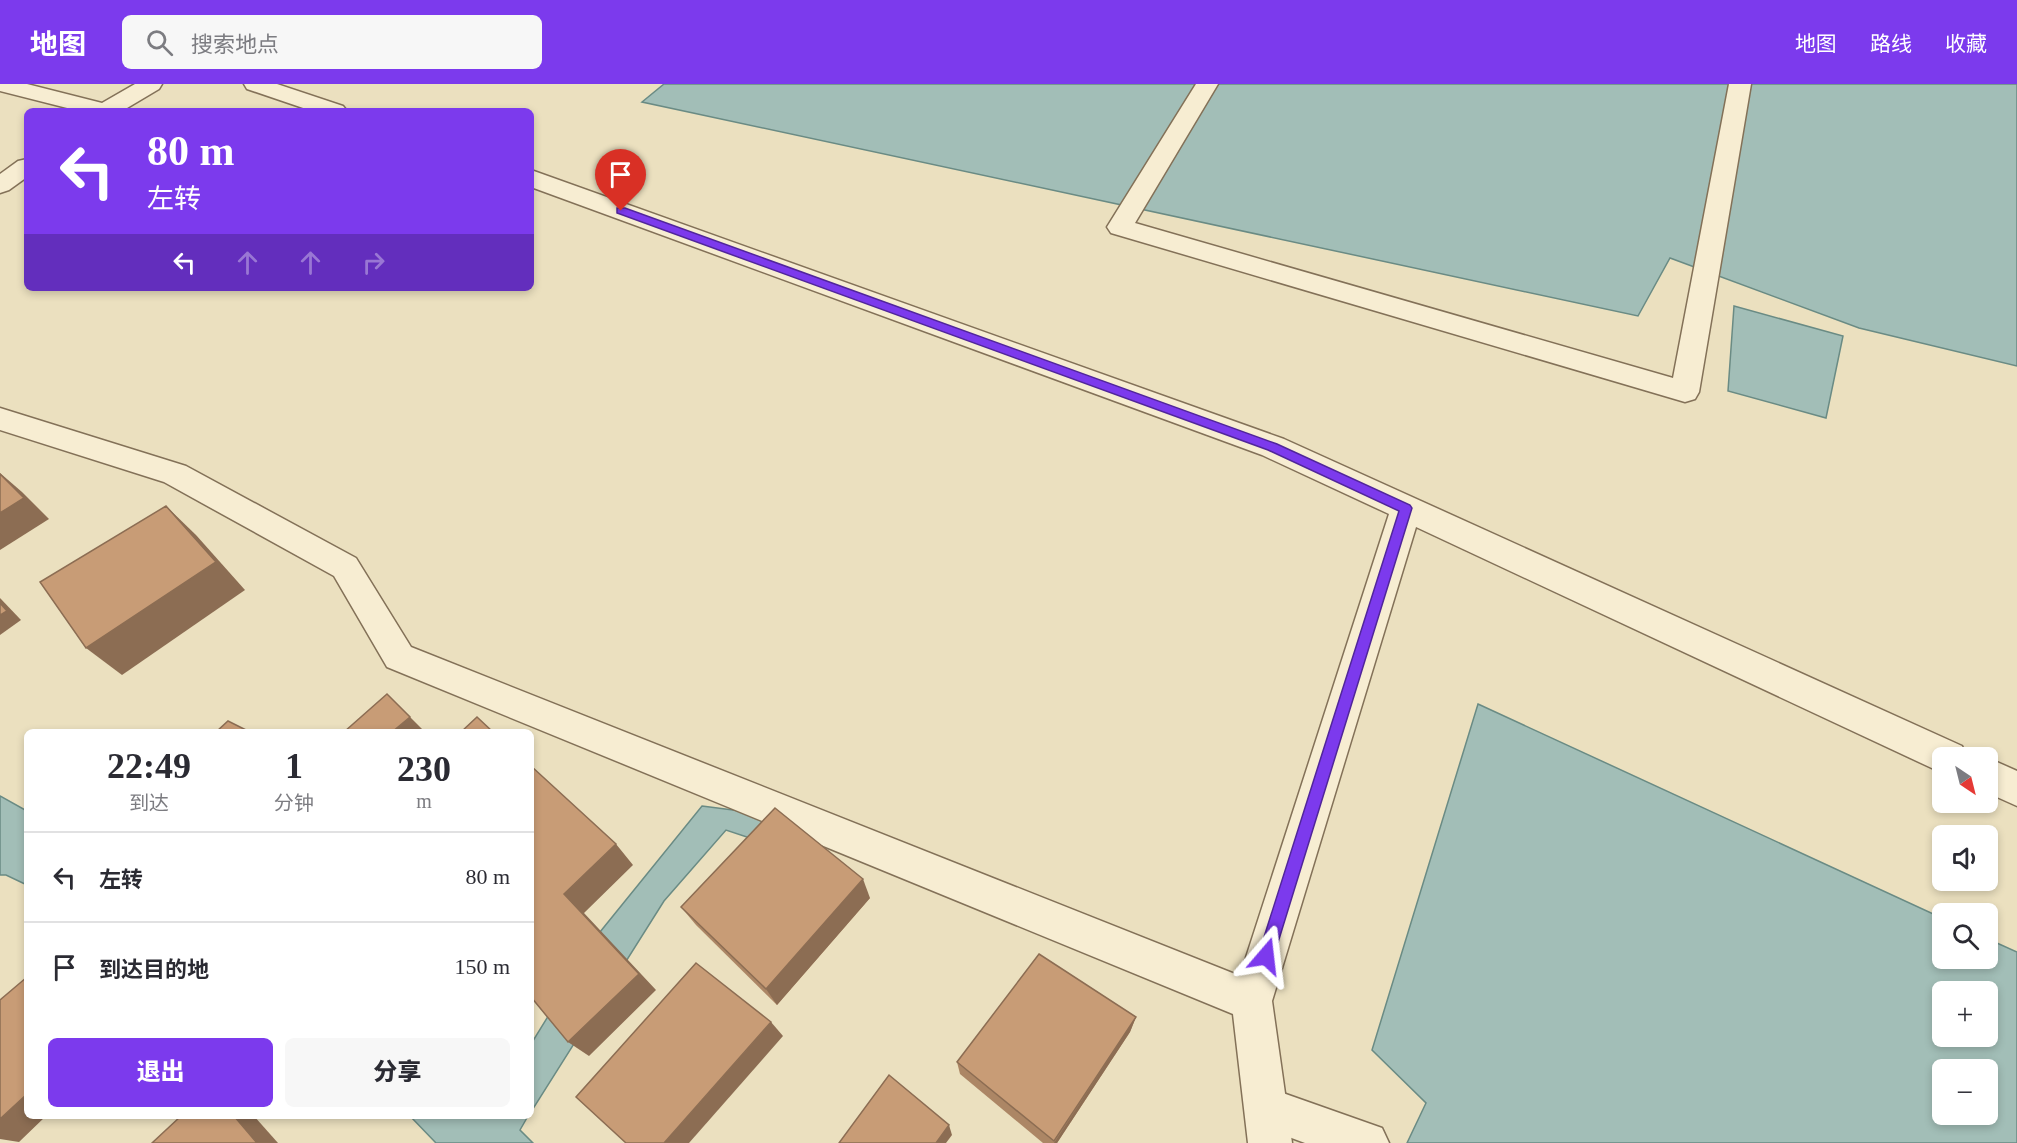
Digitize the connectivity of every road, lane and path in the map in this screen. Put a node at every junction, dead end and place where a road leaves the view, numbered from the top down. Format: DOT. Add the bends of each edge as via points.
graph roads {
  1 [pos="0,84"];
  2 [pos="151,84"];
  3 [pos="255,84"];
  4 [pos="1208,84"];
  5 [pos="1740,84"];
  6 [pos="94,108"];
  7 [pos="111,108"];
  8 [pos="326,108"];
  9 [pos="24,168"];
  10 [pos="534,179"];
  11 [pos="0,185"];
  12 [pos="0,419"];
  13 [pos="1406,508"];
  14 [pos="1932,750"];
  15 [pos="1998,780"];
  16 [pos="2017,789"];
  17 [pos="1252,1001"];
  18 [pos="1262,1131"];
  19 [pos="1367,1143"];
  1 -- 6 [label="street"];
  2 -- 7 [label="street"];
  3 -- 8 [label="street"];
  4 -- 5 [label="street" via="1120,227 1685,392"];
  9 -- 11 [label="street"];
  10 -- 13 [label="street" via="1273,447"];
  12 -- 17 [label="street" via="176,474 345,567 399,657"];
  13 -- 14 [label="street"];
  13 -- 17 [label="street"];
  15 -- 16 [label="street"];
  17 -- 18 [label="street"];
  18 -- 19 [label="street"];
}
